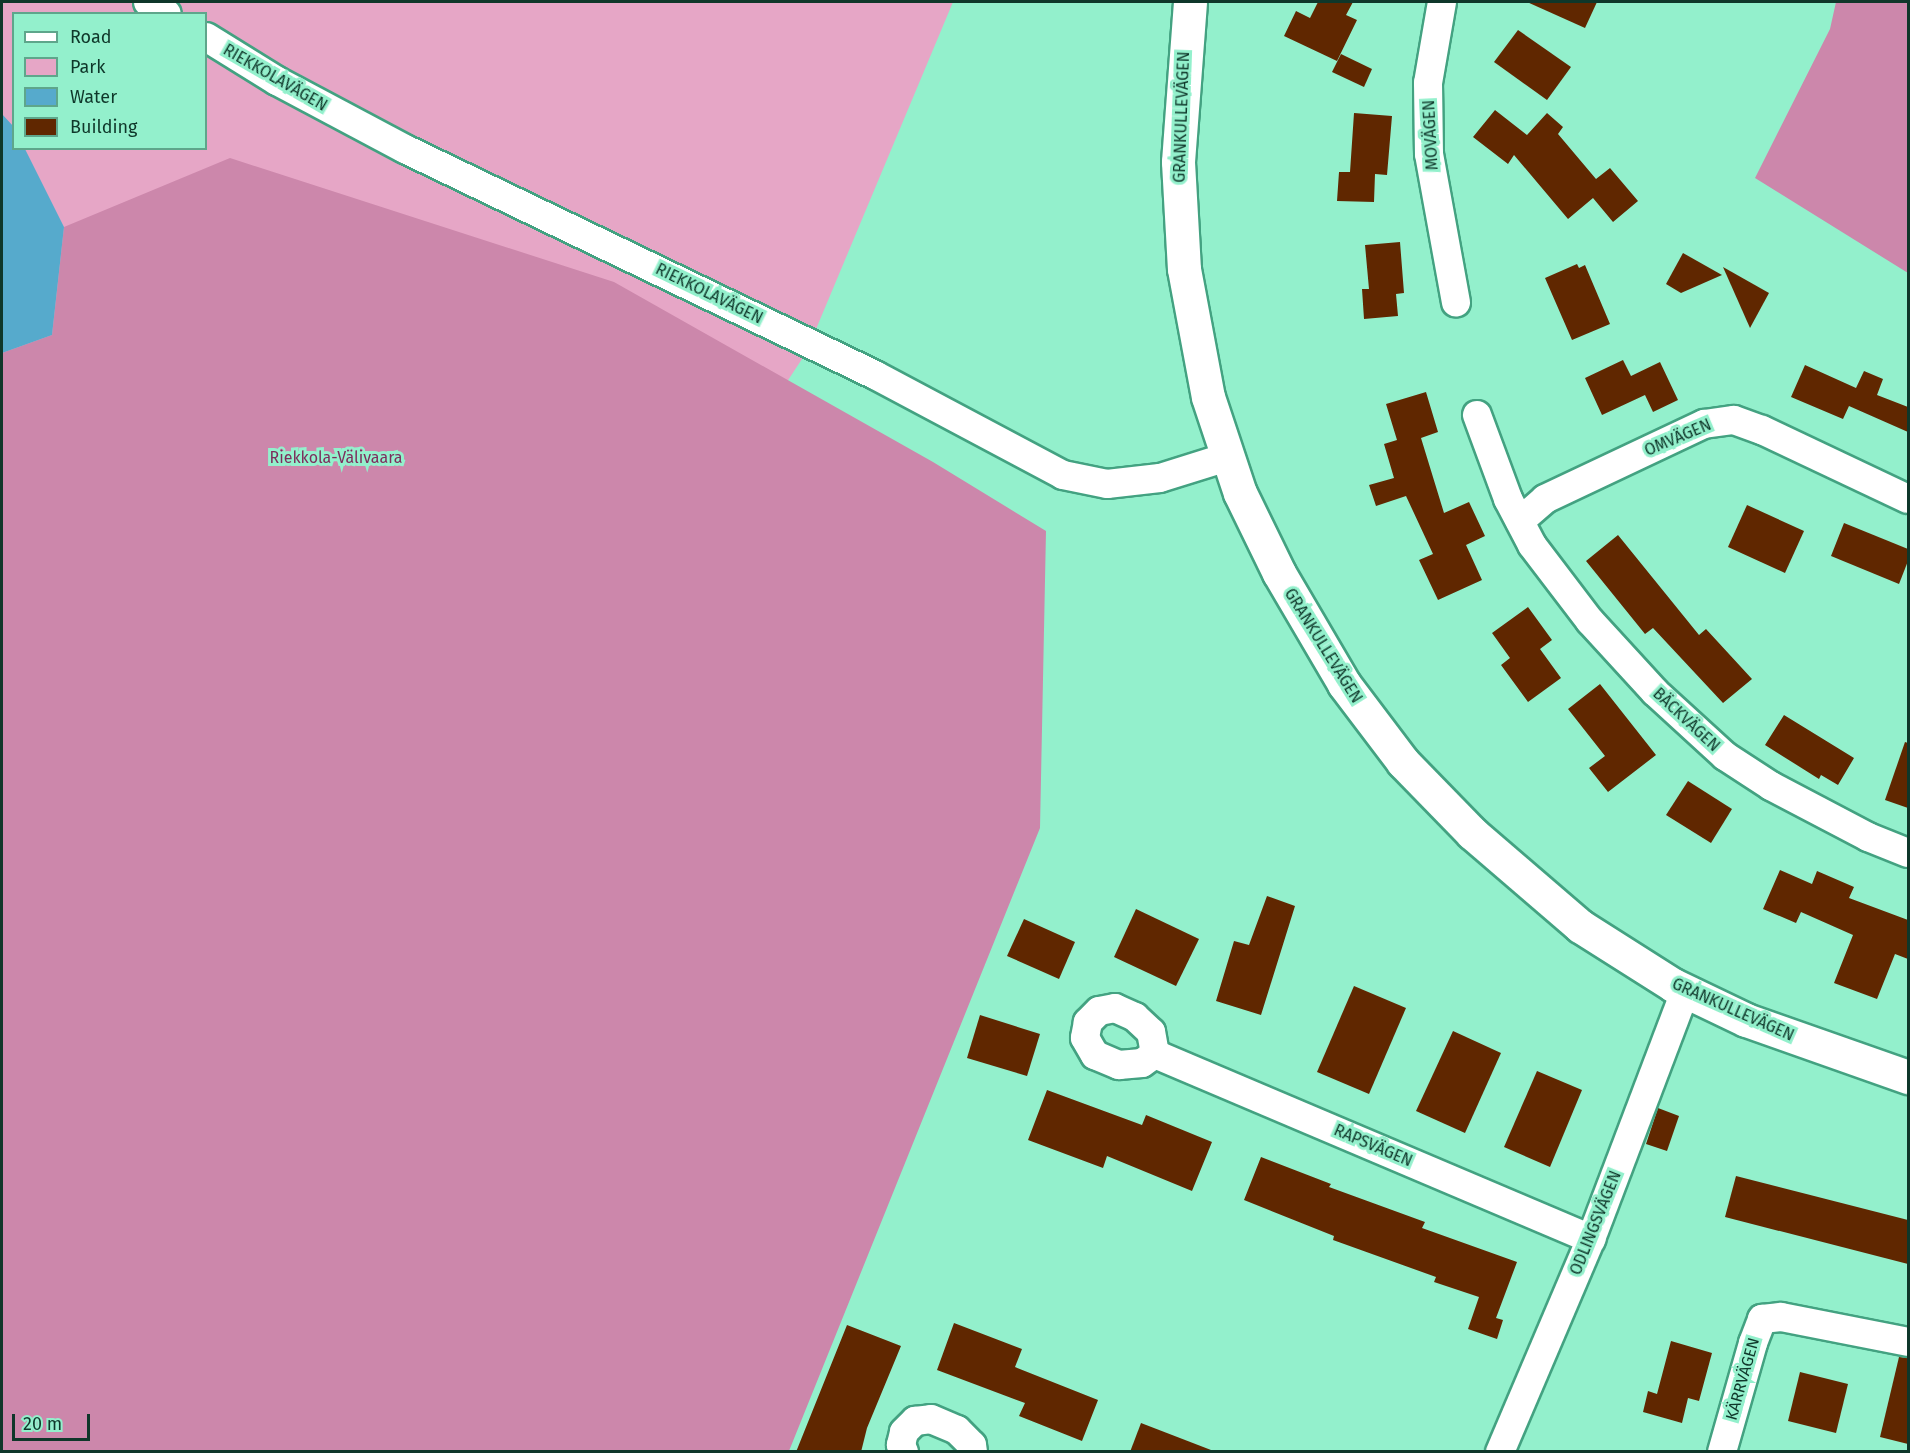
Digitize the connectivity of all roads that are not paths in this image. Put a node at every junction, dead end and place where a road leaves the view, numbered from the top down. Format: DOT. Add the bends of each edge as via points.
graph roads {
  1 [pos="148,2"];
  2 [pos="1190,2"];
  3 [pos="1442,2"];
  4 [pos="164,12"];
  5 [pos="207,38"];
  6 [pos="1456,303"];
  7 [pos="1477,415"];
  8 [pos="1227,457"];
  9 [pos="1908,499"];
  10 [pos="1520,521"];
  11 [pos="1908,853"];
  12 [pos="1685,991"];
  13 [pos="1155,1054"];
  14 [pos="1908,1077"];
  15 [pos="1591,1239"];
  16 [pos="1908,1342"];
  17 [pos="904,1452"];
  18 [pos="973,1452"];
  19 [pos="1500,1452"];
  20 [pos="1722,1452"];
  1 -- 4 [label="street"];
  2 -- 8 [label="street, GRANKULLEVÄGEN" via="1178,162 1184,269 1210,403"];
  3 -- 6 [label="street, MOVÄGEN" via="1428,83 1429,154"];
  5 -- 8 [label="street, RIEKKOLAVÄGEN" via="277,81 405,150 875,375 1063,475 1107,484 1160,478"];
  7 -- 10 [label="street, BÄCKVÄGEN"];
  8 -- 12 [label="street, GRANKULLEVÄGEN" via="1278,573 1344,684 1403,762 1472,833 1580,926"];
  9 -- 10 [label="street, OMVÄGEN" via="1734,420 1704,424 1545,499"];
  10 -- 11 [label="street, BÄCKVÄGEN" via="1532,545 1590,621 1655,692 1725,756 1829,817"];
  12 -- 14 [label="street, GRANKULLEVÄGEN" via="1807,1044"];
  12 -- 15 [label="street, ODLINGSVÄGEN"];
  13 -- 15 [label="street, RAPSVÄGEN"];
  15 -- 19 [label="street, ODLINGSVÄGEN"];
  16 -- 20 [label="street, KÄRRVÄGEN" via="1781,1317 1762,1319"];
  17 -- 18 [label="street" via="904,1432 915,1421 931,1419 957,1430 972,1445"];
}
